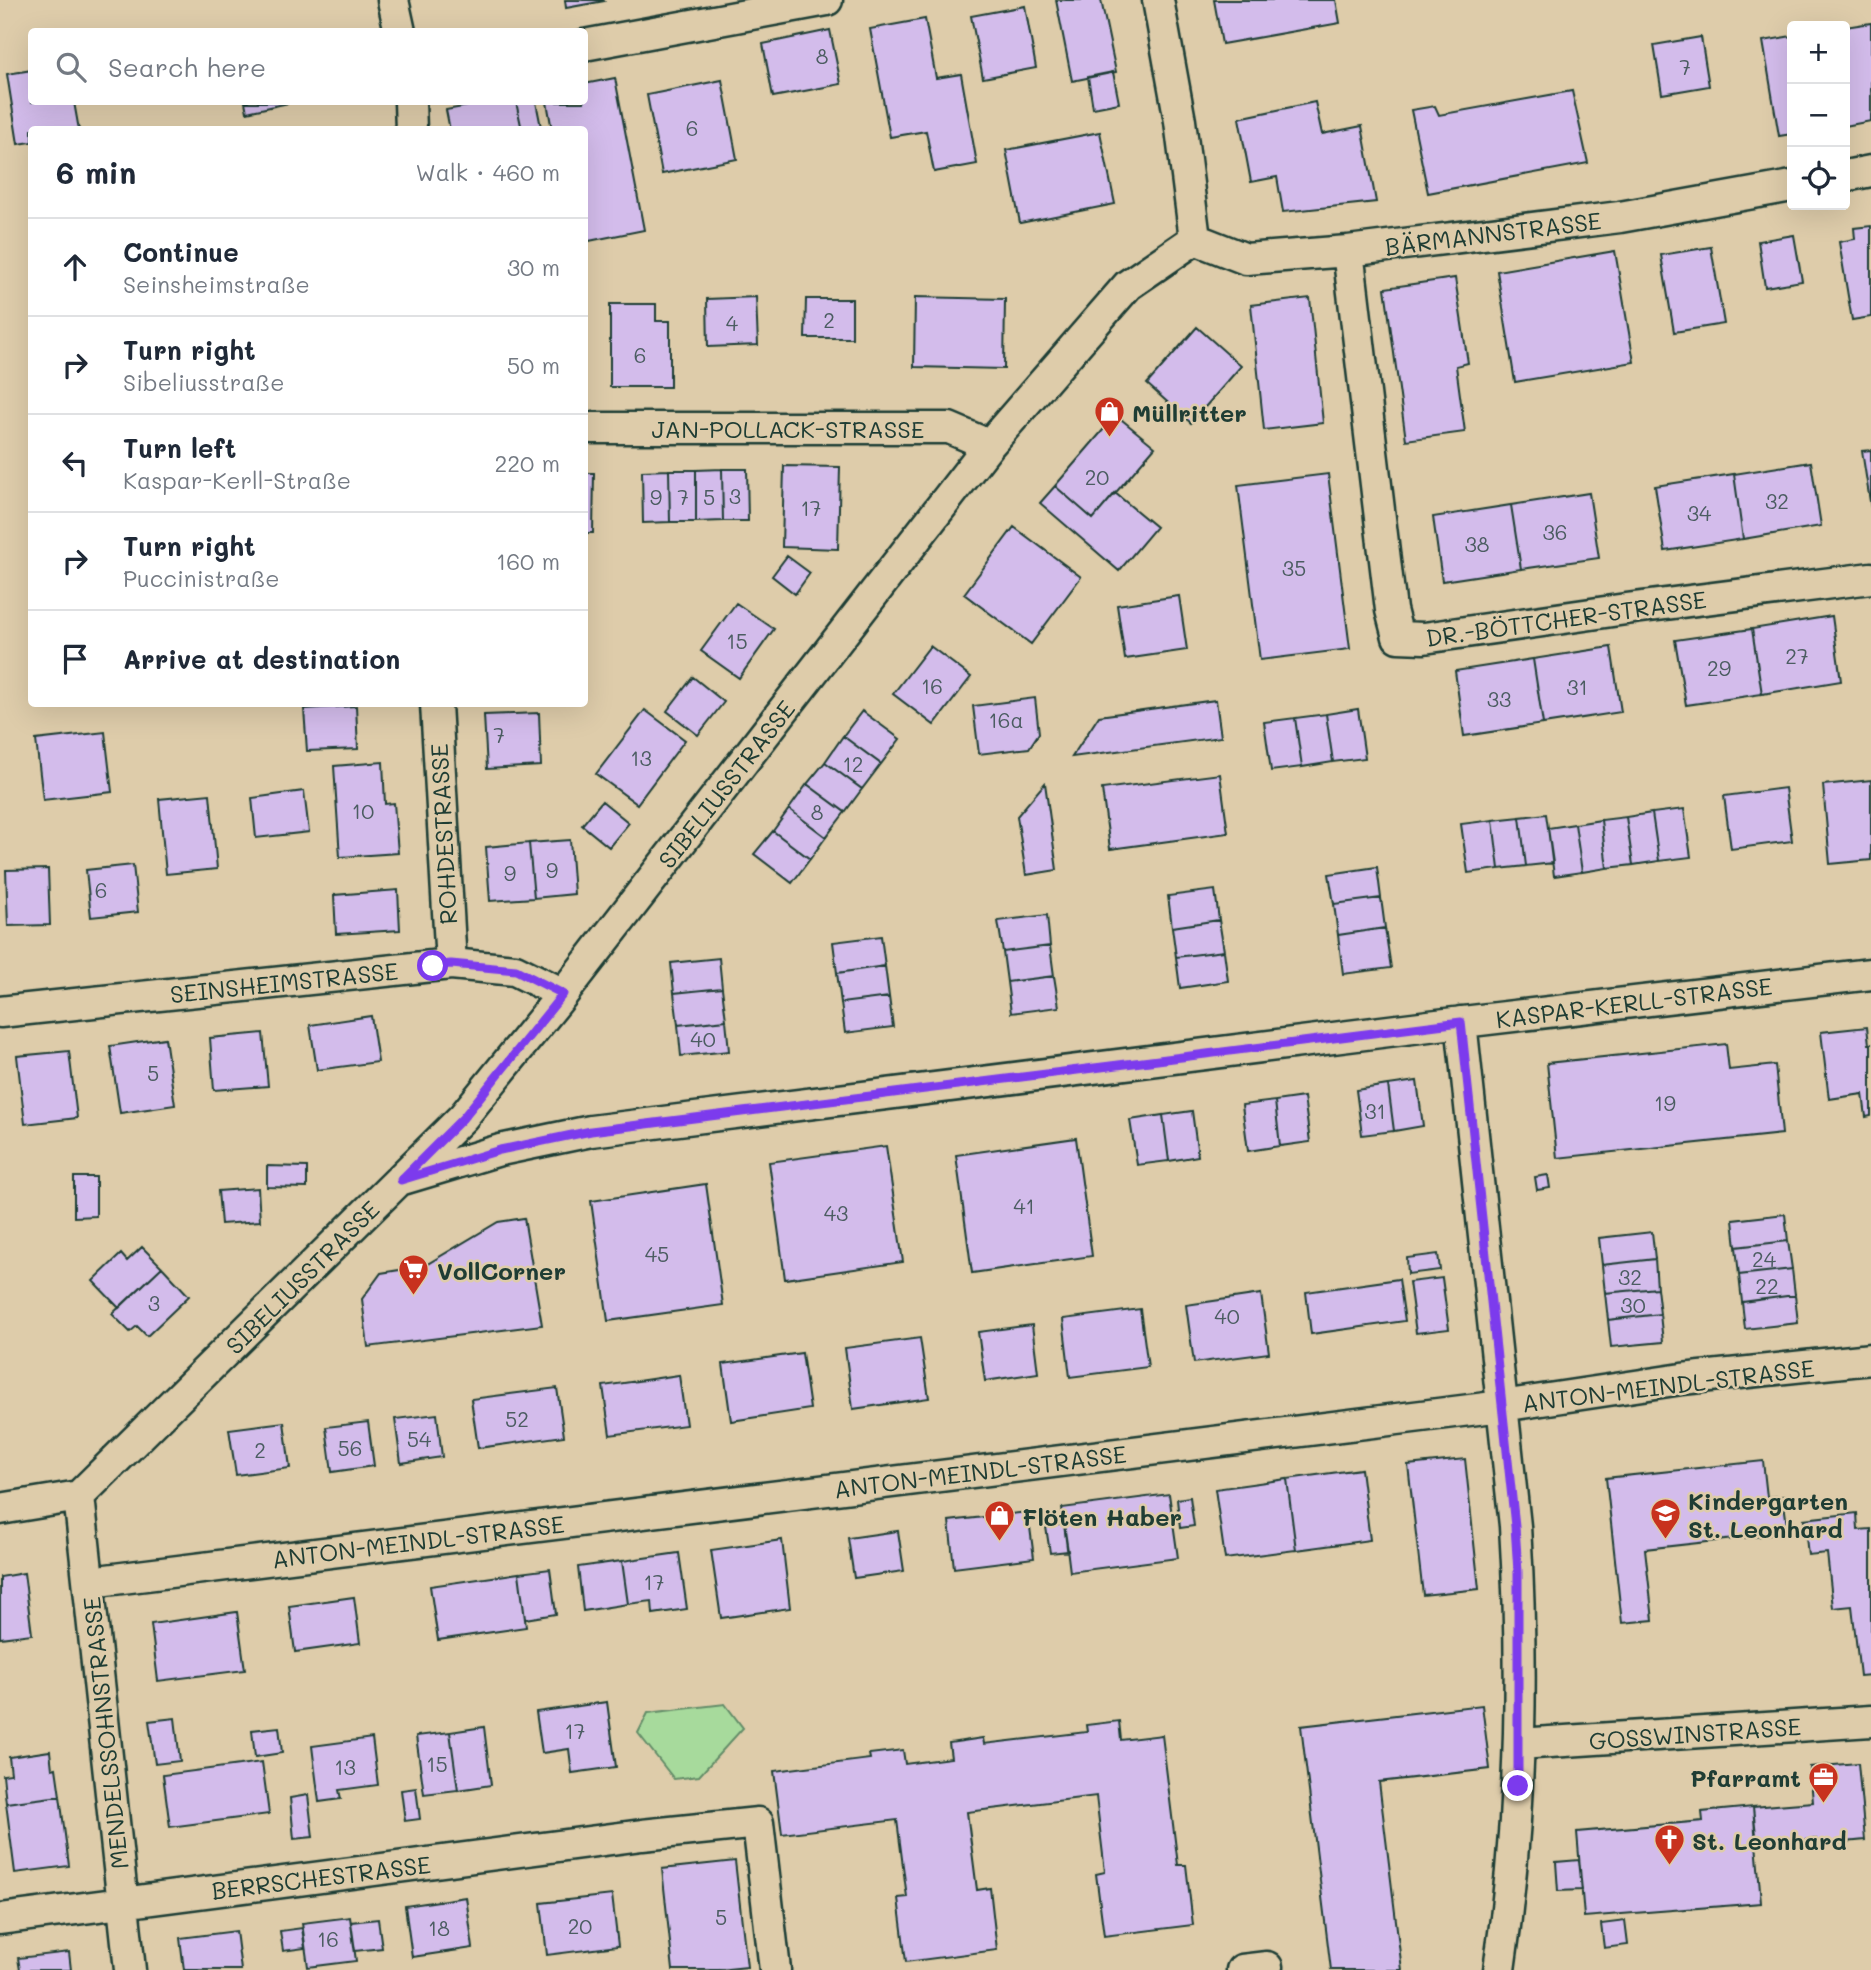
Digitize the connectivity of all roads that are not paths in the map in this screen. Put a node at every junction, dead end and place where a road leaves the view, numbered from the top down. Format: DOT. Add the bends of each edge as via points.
graph roads {
  1 [pos="393,0"];
  2 [pos="827,0"];
  3 [pos="1158,0"];
  4 [pos="399,28"];
  5 [pos="588,44"];
  6 [pos="410,105"];
  7 [pos="411,126"];
  8 [pos="1871,171"];
  9 [pos="1850,175"];
  10 [pos="1787,187"];
  11 [pos="1195,239"];
  12 [pos="1348,251"];
  13 [pos="588,428"];
  14 [pos="989,445"];
  15 [pos="1871,578"];
  16 [pos="436,707"];
  17 [pos="451,964"];
  18 [pos="1871,974"];
  19 [pos="563,994"];
  20 [pos="0,1012"];
  21 [pos="1461,1022"];
  22 [pos="401,1180"];
  23 [pos="1871,1359"];
  24 [pos="1502,1406"];
  25 [pos="79,1496"];
  26 [pos="0,1509"];
  27 [pos="90,1582"];
  28 [pos="1871,1721"];
  29 [pos="1519,1745"];
  30 [pos="123,1903"];
  31 [pos="0,1919"];
  32 [pos="130,1970"];
  33 [pos="775,1970"];
  34 [pos="1499,1970"];
  1 -- 4 [label="street"];
  2 -- 5 [label="street"];
  3 -- 11 [label="street"];
  6 -- 7 [label="street"];
  8 -- 9 [label="street"];
  10 -- 12 [label="street, BÄRMANNSTRASSE" via="1620,217"];
  11 -- 12 [label="street, BÄRMANNSTRASSE" via="1246,260"];
  11 -- 14 [label="street, SIBELIUSSTRASSE" via="1128,285"];
  12 -- 15 [label="street, DR.-BÖTTCHER-STRASSE" via="1398,637 1424,638"];
  13 -- 14 [label="street, JAN-POLLACK-STRASSE" via="949,428"];
  14 -- 19 [label="street, SIBELIUSSTRASSE"];
  16 -- 17 [label="street, ROHDESTRASSE"];
  17 -- 19 [label="street, SEINSHEIMSTRASSE" via="516,970"];
  17 -- 20 [label="street, SEINSHEIMSTRASSE"];
  18 -- 21 [label="street, KASPAR-KERLL-STRASSE"];
  19 -- 22 [label="street, SIBELIUSSTRASSE" via="463,1118"];
  21 -- 22 [label="street, KASPAR-KERLL-STRASSE" via="591,1131 500,1150"];
  21 -- 24 [label="street"];
  22 -- 25 [label="street, SIBELIUSSTRASSE"];
  23 -- 24 [label="street, ANTON-MEINDL-STRASSE" via="1682,1379"];
  24 -- 27 [label="street, ANTON-MEINDL-STRASSE"];
  24 -- 29 [label="street" via="1518,1572"];
  25 -- 26 [label="street"];
  25 -- 27 [label="street, MENDELSSOHNSTRASSE"];
  27 -- 30 [label="street, MENDELSSOHNSTRASSE"];
  28 -- 29 [label="street, GOSSWINSTRASSE"];
  29 -- 34 [label="street" via="1511,1889"];
  30 -- 31 [label="street, BERRSCHESTRASSE"];
  30 -- 32 [label="street, MENDELSSOHNSTRASSE"];
  30 -- 33 [label="street, BERRSCHESTRASSE" via="758,1824"];
}
